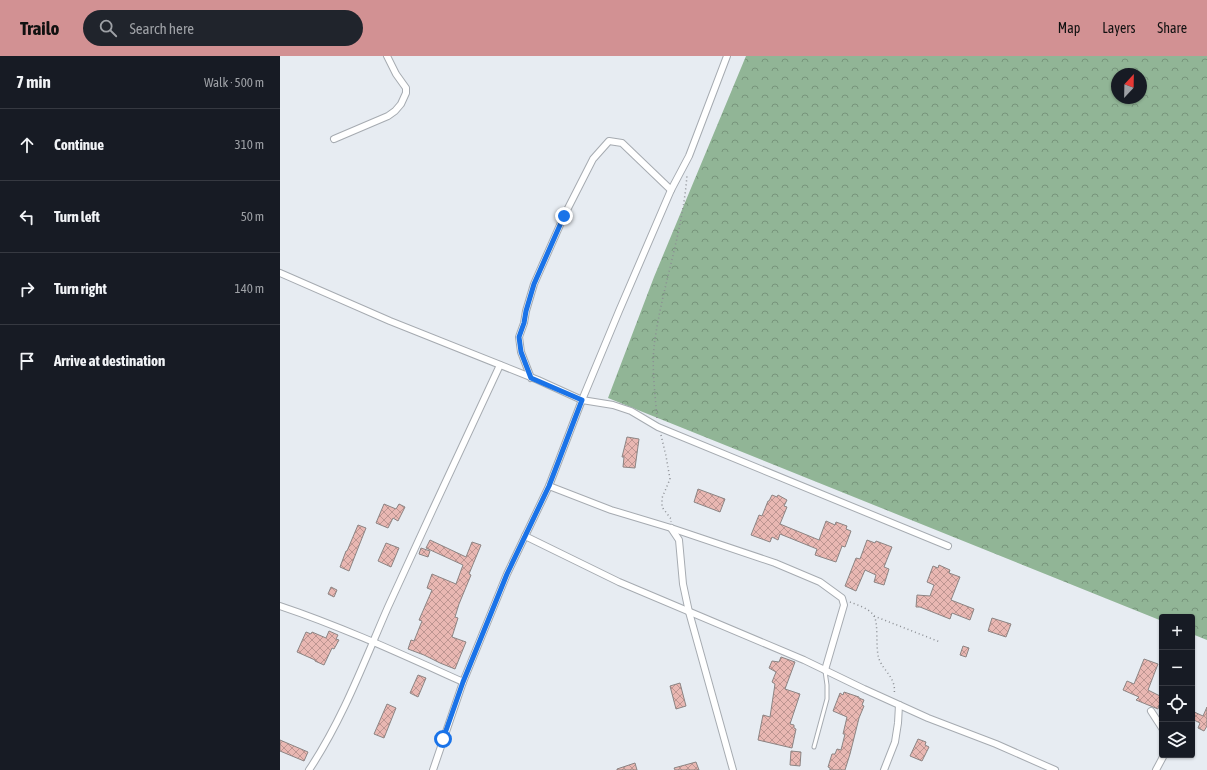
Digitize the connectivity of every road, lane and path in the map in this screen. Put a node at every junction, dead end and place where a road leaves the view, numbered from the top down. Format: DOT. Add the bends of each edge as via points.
graph roads {
  1 [pos="387,56"];
  2 [pos="727,56"];
  3 [pos="334,139"];
  4 [pos="687,175"];
  5 [pos="671,190"];
  6 [pos="280,273"];
  7 [pos="500,365"];
  8 [pos="531,378"];
  9 [pos="582,400"];
  10 [pos="658,427"];
  11 [pos="549,486"];
  12 [pos="672,528"];
  13 [pos="526,536"];
  14 [pos="948,546"];
  15 [pos="842,598"];
  16 [pos="280,606"];
  17 [pos="689,612"];
  18 [pos="874,616"];
  19 [pos="373,641"];
  20 [pos="940,642"];
  21 [pos="825,670"];
  22 [pos="463,682"];
  23 [pos="891,701"];
  24 [pos="899,705"];
  25 [pos="1151,711"];
  26 [pos="1159,723"];
  27 [pos="814,747"];
  28 [pos="1162,758"];
  29 [pos="309,770"];
  30 [pos="433,770"];
  31 [pos="733,770"];
  32 [pos="884,770"];
  33 [pos="1055,770"];
  34 [pos="1156,770"];
  1 -- 3 [label="street" via="406,88 401,104 388,116"];
  2 -- 5 [label="street" via="689,156"];
  4 -- 10 [label="path" via="681,222 655,340 654,380"];
  5 -- 8 [label="street" via="622,143 609,141 593,160 564,216 534,284 526,311 519,337 521,352"];
  5 -- 9 [label="street"];
  6 -- 7 [label="street"];
  7 -- 8 [label="street"];
  7 -- 19 [label="street"];
  8 -- 9 [label="street"];
  9 -- 10 [label="street" via="631,411"];
  9 -- 11 [label="street"];
  10 -- 12 [label="path" via="670,479 662,498 662,507 671,518"];
  10 -- 14 [label="street"];
  11 -- 12 [label="street" via="611,510"];
  11 -- 13 [label="street"];
  12 -- 15 [label="street" via="775,563 820,582"];
  12 -- 17 [label="street" via="679,540 683,584"];
  13 -- 17 [label="street" via="619,582"];
  13 -- 22 [label="street" via="507,574"];
  15 -- 18 [label="path" via="868,610"];
  15 -- 21 [label="street" via="844,605"];
  16 -- 19 [label="street"];
  17 -- 21 [label="street"];
  17 -- 31 [label="street"];
  18 -- 20 [label="path"];
  18 -- 23 [label="path" via="880,660 895,687"];
  19 -- 22 [label="street"];
  19 -- 29 [label="street" via="344,710"];
  21 -- 23 [label="street"];
  21 -- 27 [label="lane" via="827,699"];
  22 -- 30 [label="street"];
  23 -- 24 [label="street"];
  24 -- 32 [label="street" via="895,742"];
  24 -- 33 [label="street"];
  25 -- 26 [label="street"];
  28 -- 34 [label="street"];
}
